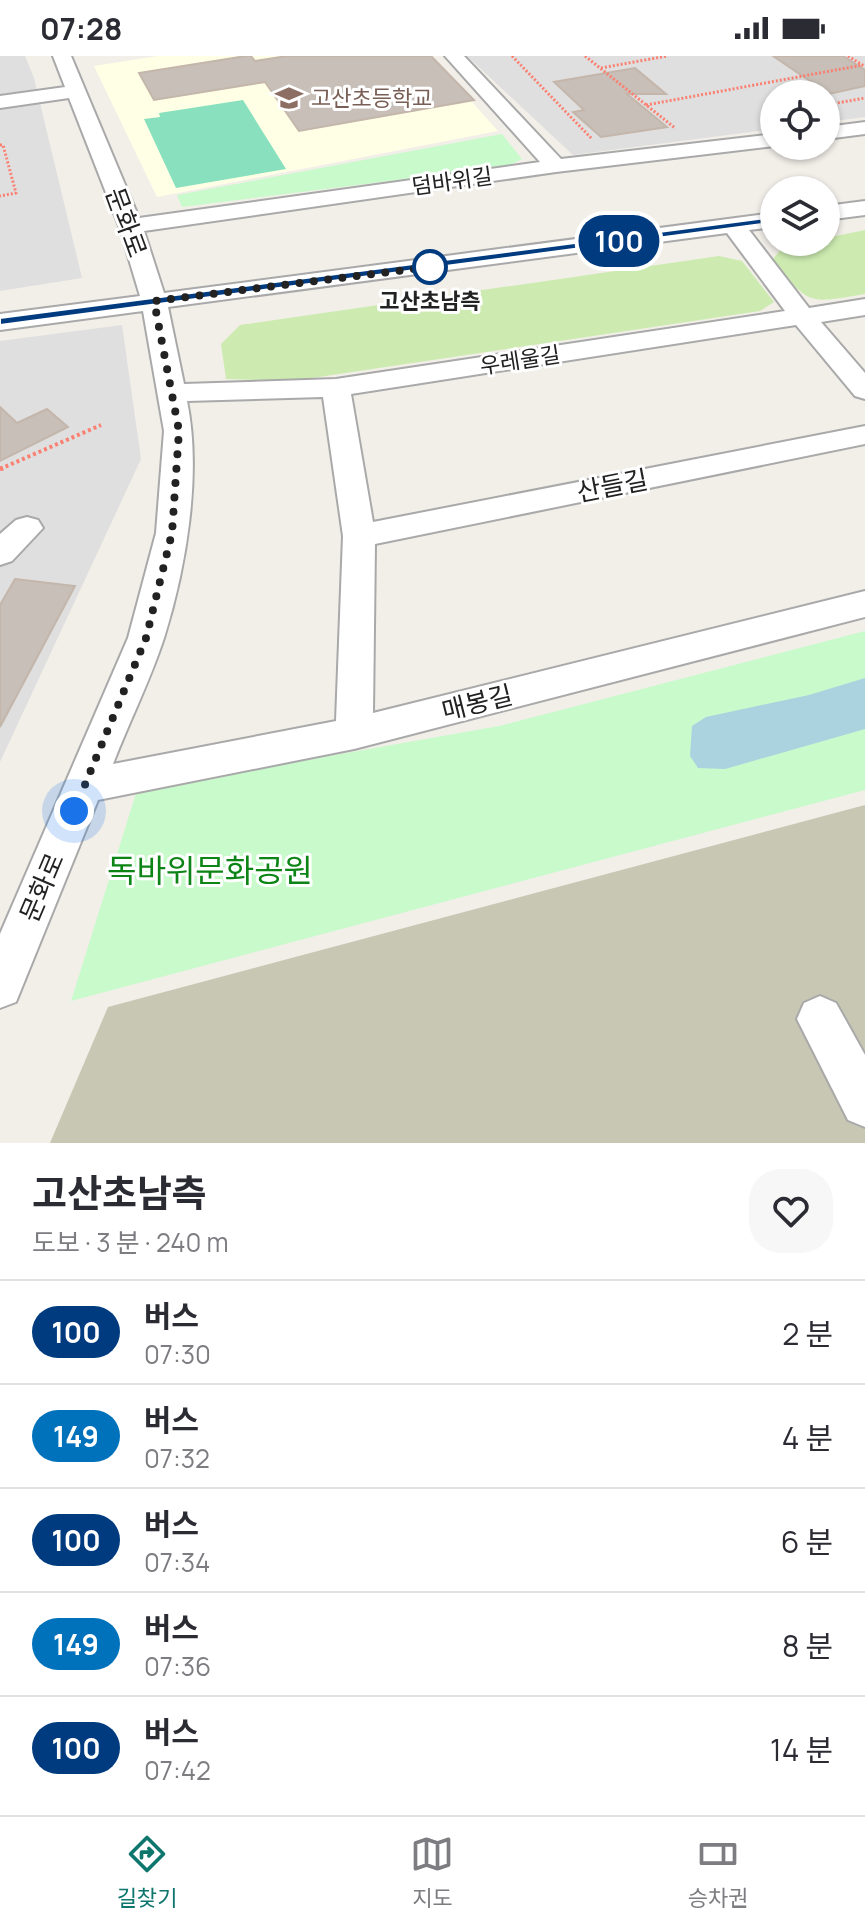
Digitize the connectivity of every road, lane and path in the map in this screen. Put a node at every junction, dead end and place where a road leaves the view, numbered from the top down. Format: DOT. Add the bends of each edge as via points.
graph roads {
  1 [pos="454,56"];
  2 [pos="512,56"];
  3 [pos="585,56"];
  4 [pos="667,56"];
  5 [pos="848,56"];
  6 [pos="864,66"];
  7 [pos="600,68"];
  8 [pos="71,70"];
  9 [pos="0,95"];
  10 [pos="865,98"];
  11 [pos="0,102"];
  12 [pos="840,102"];
  13 [pos="646,105"];
  14 [pos="865,128"];
  15 [pos="678,131"];
  16 [pos="840,131"];
  17 [pos="760,142"];
  18 [pos="0,145"];
  19 [pos="611,160"];
  20 [pos="556,166"];
  21 [pos="0,196"];
  22 [pos="865,208"];
  23 [pos="840,211"];
  24 [pos="760,222"];
  25 [pos="131,226"];
  26 [pos="734,226"];
  27 [pos="154,301"];
  28 [pos="865,307"];
  29 [pos="802,316"];
  30 [pos="0,322"];
  31 [pos="336,388"];
  32 [pos="865,390"];
  33 [pos="174,393"];
  34 [pos="101,425"];
  35 [pos="865,435"];
  36 [pos="0,469"];
  37 [pos="27,528"];
  38 [pos="359,536"];
  39 [pos="0,553"];
  40 [pos="865,604"];
  41 [pos="354,733"];
  42 [pos="85,786"];
  43 [pos="0,986"];
  44 [pos="820,1019"];
  45 [pos="865,1103"];
  1 -- 20 [label="street"];
  2 -- 19 [label="path"];
  3 -- 7 [label="path"];
  4 -- 7 [label="path"];
  5 -- 6 [label="path"];
  6 -- 13 [label="path"];
  7 -- 13 [label="path"];
  8 -- 9 [label="street"];
  8 -- 11 [label="street"];
  8 -- 25 [label="street, 문화로"];
  10 -- 12 [label="path"];
  13 -- 15 [label="path"];
  14 -- 16 [label="street"];
  17 -- 19 [label="street, 덤바위길"];
  18 -- 21 [label="path" via="16,193"];
  19 -- 20 [label="street, 덤바위길"];
  20 -- 25 [label="street, 덤바위길"];
  22 -- 23 [label="street"];
  24 -- 26 [label="street"];
  25 -- 27 [label="street, 문화로"];
  26 -- 27 [label="street"];
  26 -- 29 [label="street"];
  27 -- 30 [label="street"];
  27 -- 33 [label="street, 문화로"];
  28 -- 29 [label="street, 우레울길"];
  29 -- 31 [label="street, 우레울길"];
  29 -- 32 [label="street"];
  31 -- 33 [label="street, 우레울길"];
  31 -- 38 [label="street"];
  33 -- 42 [label="street, 문화로" via="179,431 172,533 146,638"];
  34 -- 36 [label="path"];
  35 -- 38 [label="street, 산들길"];
  37 -- 39 [label="street"];
  38 -- 41 [label="street"];
  40 -- 41 [label="street, 매봉길"];
  41 -- 42 [label="street, 매봉길"];
  42 -- 43 [label="street, 문화로"];
  44 -- 45 [label="street"];
}
